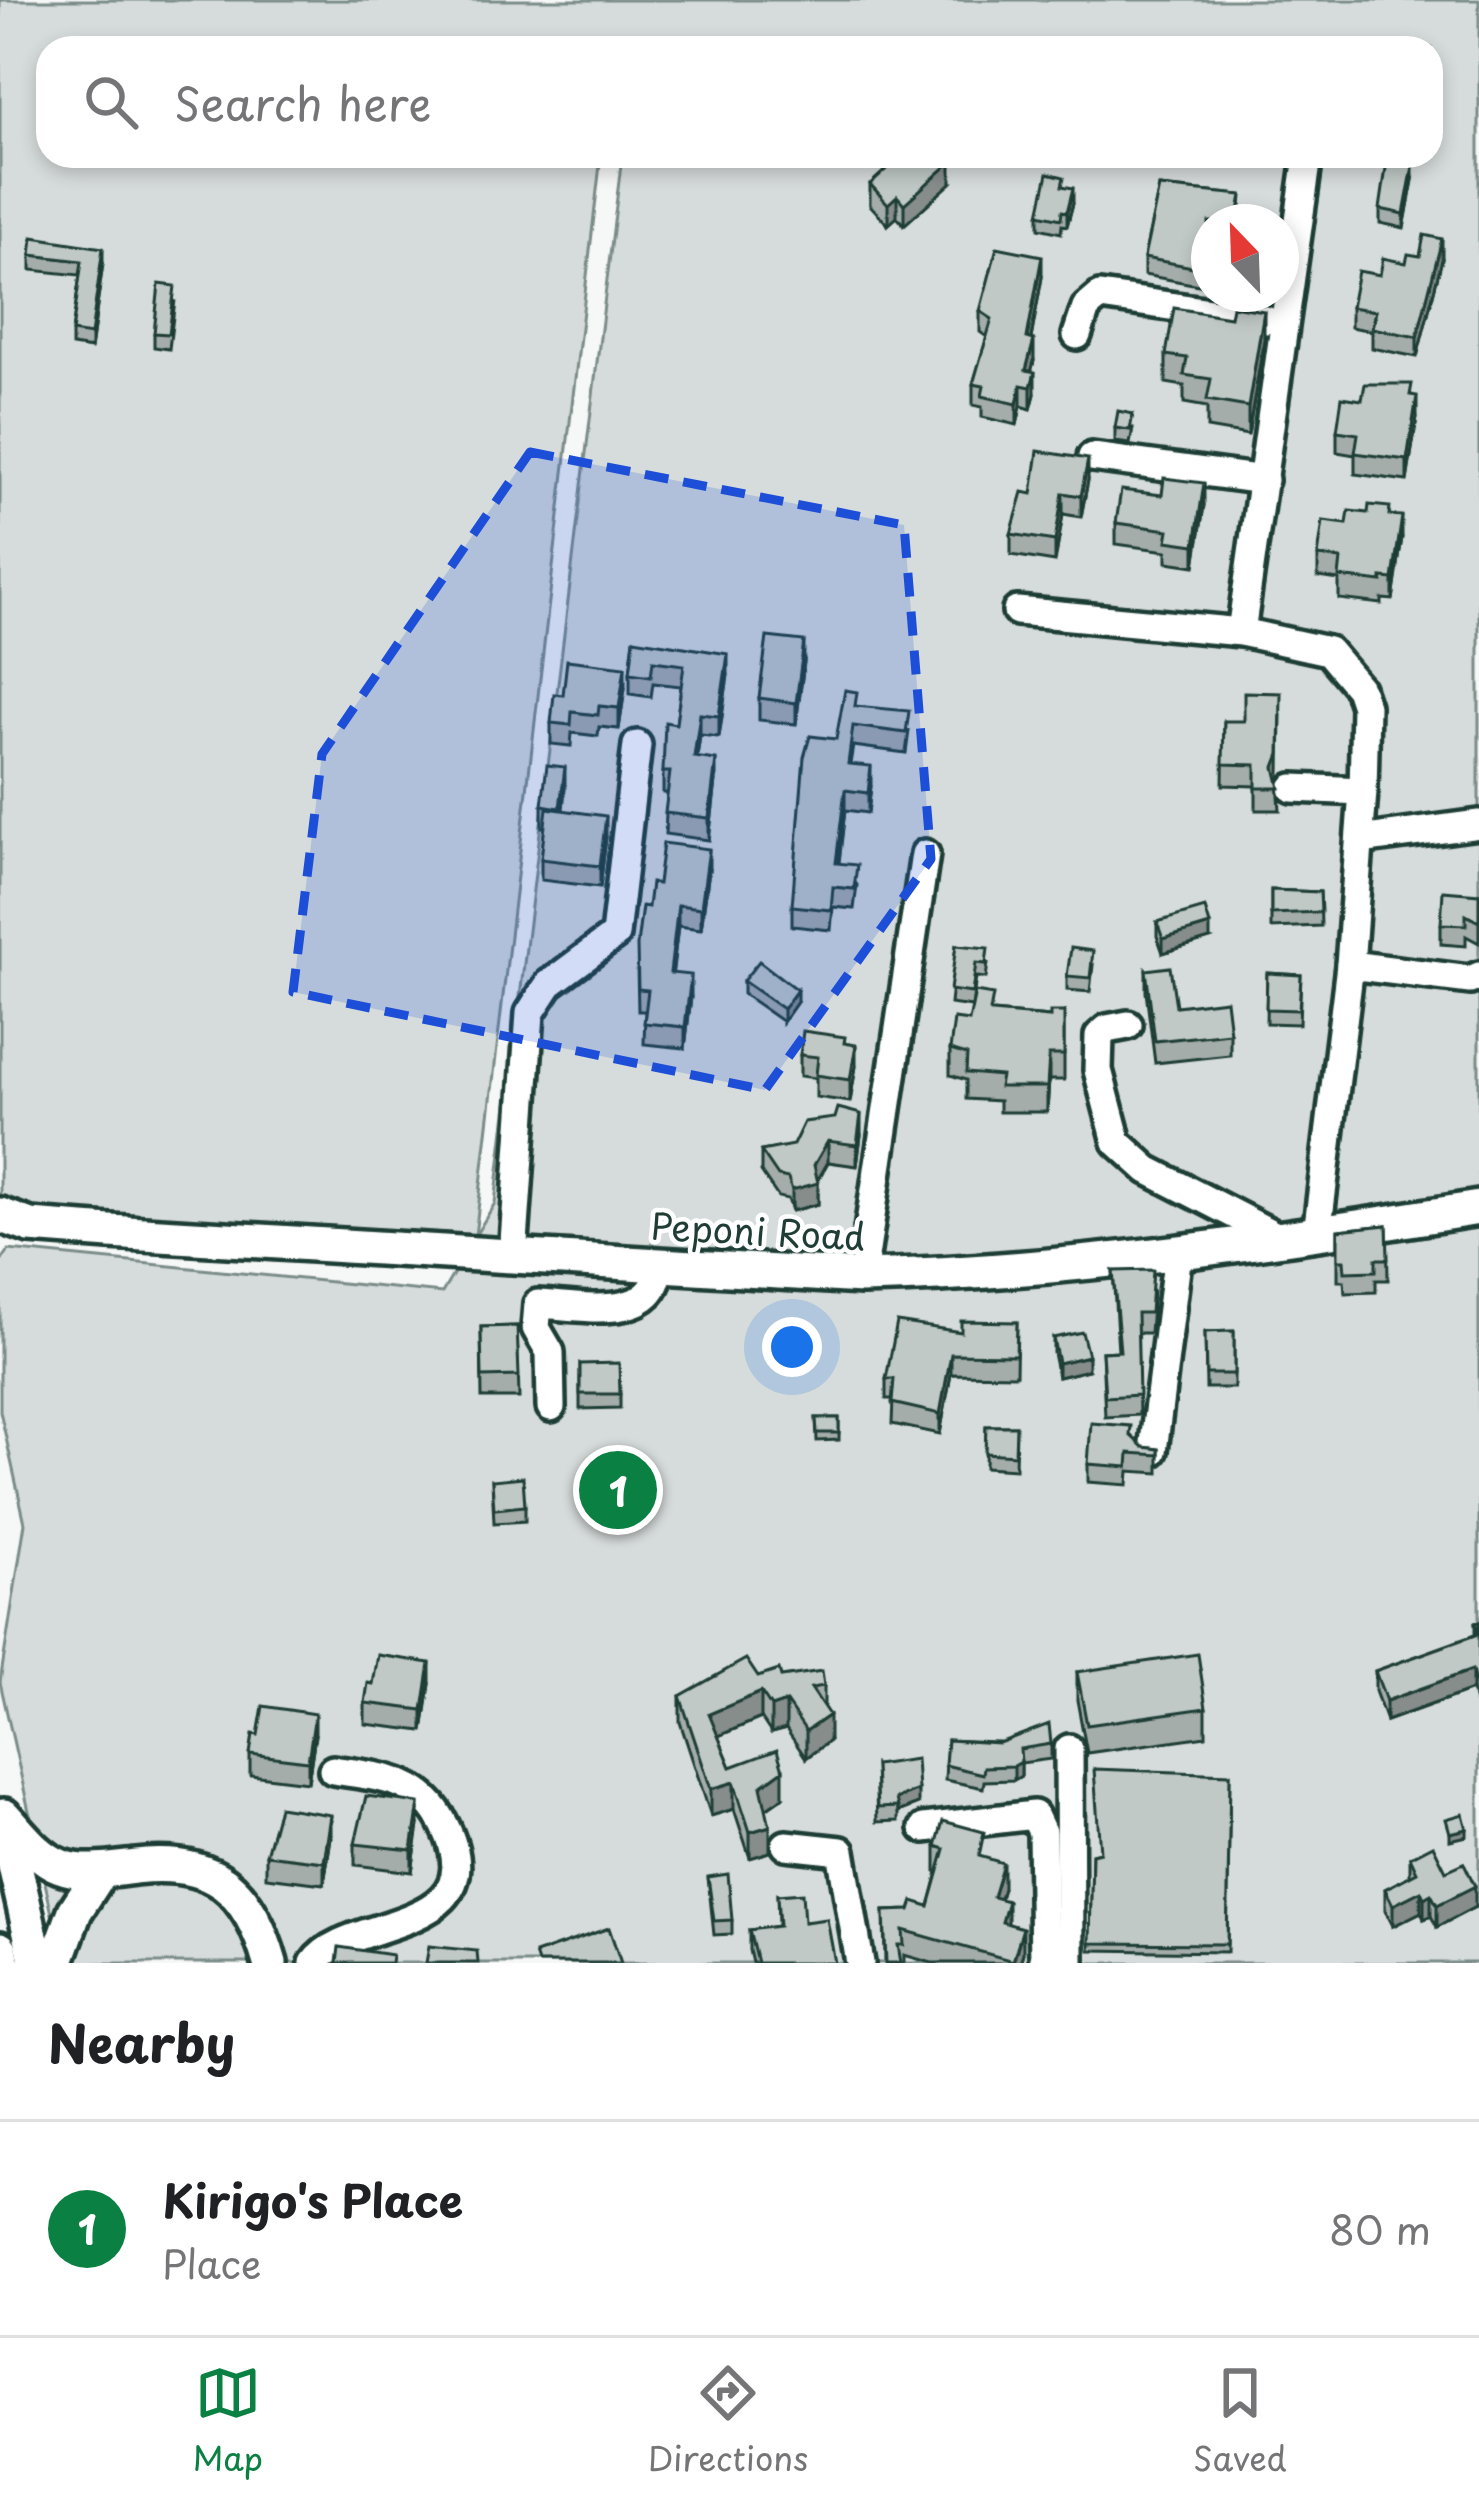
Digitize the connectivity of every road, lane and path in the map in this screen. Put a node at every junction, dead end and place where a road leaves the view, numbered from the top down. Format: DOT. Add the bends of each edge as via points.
graph roads {
  1 [pos="1307,168"];
  2 [pos="1288,324"];
  3 [pos="1076,335"];
  4 [pos="1092,457"];
  5 [pos="1264,480"];
  6 [pos="1018,611"];
  7 [pos="1241,632"];
  8 [pos="637,745"];
  9 [pos="1293,788"];
  10 [pos="1363,791"];
  11 [pos="1479,824"];
  12 [pos="1360,840"];
  13 [pos="925,854"];
  14 [pos="1350,965"];
  15 [pos="1479,976"];
  16 [pos="1128,1025"];
  17 [pos="1479,1208"];
  18 [pos="10,1224"];
  19 [pos="1300,1237"];
  20 [pos="1178,1253"];
  21 [pos="513,1256"];
  22 [pos="659,1267"];
  23 [pos="862,1277"];
  24 [pos="550,1407"];
  25 [pos="1153,1451"];
  26 [pos="1069,1749"];
  27 [pos="333,1770"];
  28 [pos="2,1807"];
  29 [pos="924,1828"];
  30 [pos="786,1845"];
  31 [pos="100,1871"];
  32 [pos="0,1949"];
  33 [pos="3,1963"];
  34 [pos="37,1963"];
  35 [pos="56,1963"];
  36 [pos="270,1963"];
  37 [pos="314,1963"];
  38 [pos="860,1963"];
  39 [pos="1044,1963"];
  40 [pos="1070,1963"];
  1 -- 2 [label="street"];
  2 -- 3 [label="street" via="1100,296"];
  2 -- 5 [label="street"];
  4 -- 5 [label="street"];
  5 -- 7 [label="street"];
  6 -- 7 [label="street"];
  7 -- 10 [label="street" via="1328,651 1345,666 1365,706"];
  8 -- 21 [label="street" via="615,935 550,984 530,1013"];
  9 -- 10 [label="street"];
  10 -- 12 [label="street"];
  11 -- 12 [label="street"];
  12 -- 14 [label="street"];
  13 -- 23 [label="street"];
  14 -- 15 [label="street"];
  14 -- 19 [label="street"];
  16 -- 19 [label="street" via="1107,1029 1097,1046 1118,1142 1148,1170"];
  17 -- 19 [label="main road, Peponi Road"];
  18 -- 21 [label="main road, Peponi Road"];
  19 -- 20 [label="main road, Peponi Road"];
  20 -- 23 [label="main road, Peponi Road"];
  20 -- 25 [label="street"];
  21 -- 22 [label="main road, Peponi Road"];
  22 -- 23 [label="main road, Peponi Road"];
  22 -- 24 [label="street" via="648,1299 531,1306 550,1352"];
  26 -- 40 [label="street"];
  27 -- 37 [label="street" via="402,1780 418,1792 443,1821 452,1880 441,1900 388,1930 323,1951"];
  28 -- 31 [label="main road" via="50,1861"];
  28 -- 34 [label="main road"];
  29 -- 39 [label="street" via="1034,1815 1042,1832"];
  30 -- 38 [label="street" via="841,1851"];
  31 -- 35 [label="main road"];
  31 -- 36 [label="main road" via="203,1869 244,1902"];
  32 -- 33 [label="main road"];
}
